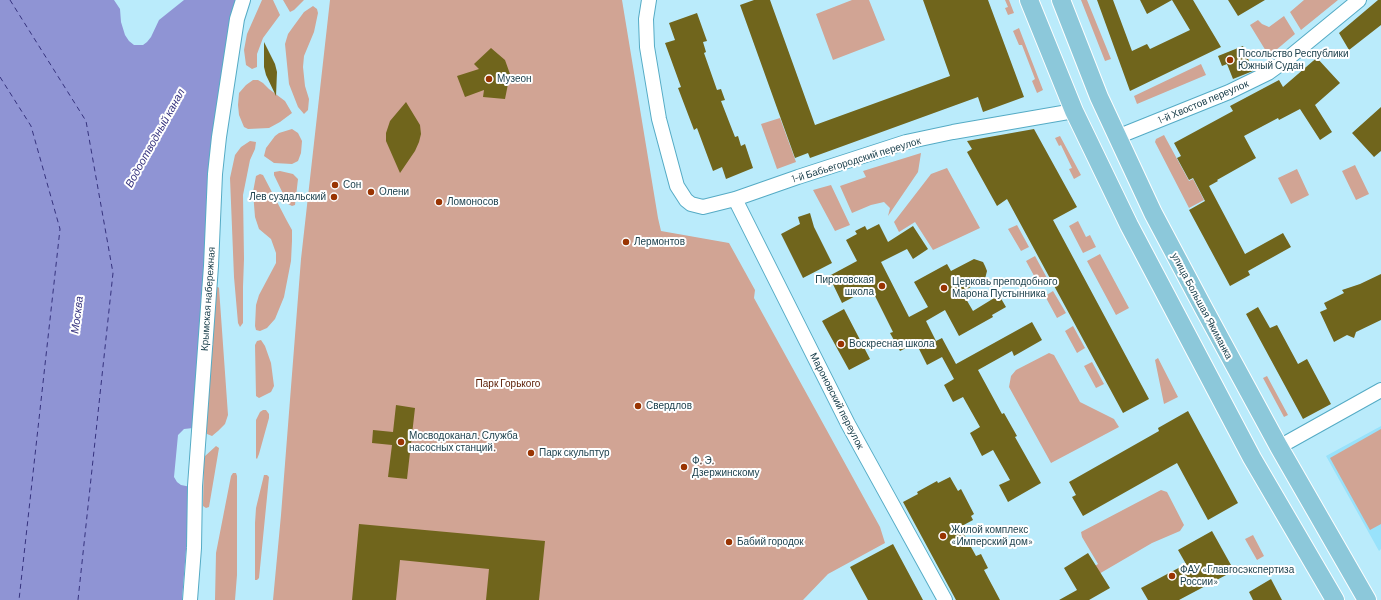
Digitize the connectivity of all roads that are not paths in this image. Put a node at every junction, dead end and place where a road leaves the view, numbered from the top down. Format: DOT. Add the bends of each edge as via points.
graph roads {
  1 [pos="243,0"];
  2 [pos="649,0"];
  3 [pos="1029,0"];
  4 [pos="1061,0"];
  5 [pos="1359,0"];
  6 [pos="1074,111"];
  7 [pos="1117,137"];
  8 [pos="734,200"];
  9 [pos="1381,390"];
  10 [pos="1279,448"];
  11 [pos="190,600"];
  12 [pos="945,600"];
  13 [pos="1335,600"];
  14 [pos="1367,600"];
  1 -- 11 [label="street, Крымская набережная" via="237,19 215,174"];
  2 -- 8 [label="street, 1-й Бабьегородский переулок" via="646,19 647,47 659,118 677,186 686,200 703,207"];
  3 -- 6 [label="main road"];
  4 -- 7 [label="main road, улица Большая Якиманка"];
  5 -- 7 [label="street, 1-й Хвостов переулок" via="1268,74"];
  6 -- 8 [label="street, 1-й Бабьегородский переулок" via="906,142"];
  6 -- 13 [label="main road" via="1129,225 1211,382"];
  7 -- 10 [label="main road, улица Большая Якиманка" via="1193,290"];
  8 -- 12 [label="street, Мароновский переулок" via="848,424"];
  9 -- 10 [label="street"];
  10 -- 14 [label="main road, улица Большая Якиманка"];
}
